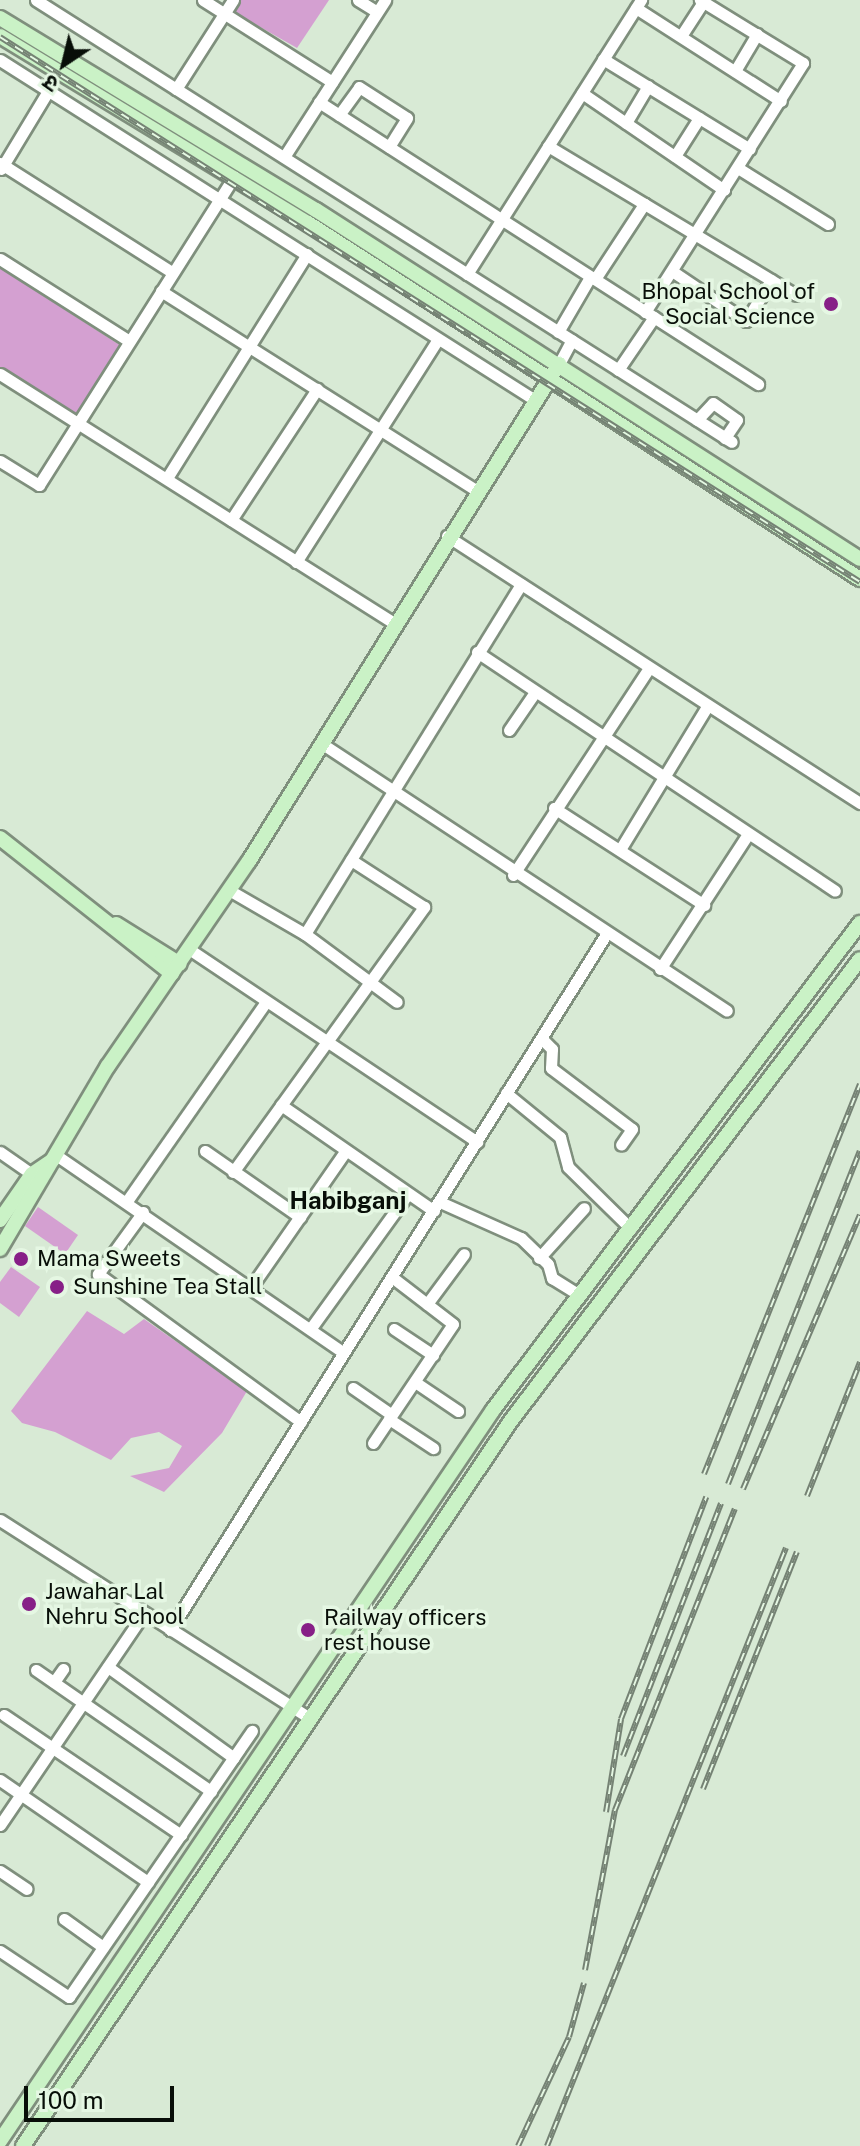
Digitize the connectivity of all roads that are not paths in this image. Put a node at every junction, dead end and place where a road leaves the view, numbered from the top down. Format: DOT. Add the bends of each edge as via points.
graph roads {
  1 [pos="36,0"];
  2 [pos="203,0"];
  3 [pos="233,0"];
  4 [pos="358,0"];
  5 [pos="385,0"];
  6 [pos="702,1"];
  7 [pos="638,4"];
  8 [pos="377,12"];
  9 [pos="224,14"];
  10 [pos="0,18"];
  11 [pos="757,34"];
  12 [pos="0,36"];
  13 [pos="681,36"];
  14 [pos="603,59"];
  15 [pos="0,60"];
  16 [pos="735,71"];
  17 [pos="332,82"];
  18 [pos="648,86"];
  19 [pos="176,89"];
  20 [pos="48,91"];
  21 [pos="582,93"];
  22 [pos="781,101"];
  23 [pos="319,102"];
  24 [pos="339,115"];
  25 [pos="699,118"];
  26 [pos="626,123"];
  27 [pos="548,146"];
  28 [pos="389,147"];
  29 [pos="750,149"];
  30 [pos="675,156"];
  31 [pos="284,157"];
  32 [pos="1,167"];
  33 [pos="738,168"];
  34 [pos="234,177"];
  35 [pos="724,190"];
  36 [pos="219,200"];
  37 [pos="644,204"];
  38 [pos="501,220"];
  39 [pos="828,224"];
  40 [pos="695,234"];
  41 [pos="307,254"];
  42 [pos="0,259"];
  43 [pos="672,271"];
  44 [pos="172,272"];
  45 [pos="467,274"];
  46 [pos="592,278"];
  47 [pos="771,280"];
  48 [pos="161,291"];
  49 [pos="796,295"];
  50 [pos="650,315"];
  51 [pos="558,332"];
  52 [pos="438,339"];
  53 [pos="572,340"];
  54 [pos="129,341"];
  55 [pos="250,346"];
  56 [pos="559,364"];
  57 [pos="618,370"];
  58 [pos="0,374"];
  59 [pos="548,378"];
  60 [pos="758,384"];
  61 [pos="317,389"];
  62 [pos="535,400"];
  63 [pos="697,420"];
  64 [pos="78,423"];
  65 [pos="382,430"];
  66 [pos="0,461"];
  67 [pos="167,478"];
  68 [pos="477,491"];
  69 [pos="231,520"];
  70 [pos="447,536"];
  71 [pos="860,559"];
  72 [pos="296,562"];
  73 [pos="860,579"];
  74 [pos="521,584"];
  75 [pos="394,623"];
  76 [pos="477,652"];
  77 [pos="649,668"];
  78 [pos="535,692"];
  79 [pos="708,705"];
  80 [pos="509,730"];
  81 [pos="603,739"];
  82 [pos="321,743"];
  83 [pos="663,779"];
  84 [pos="389,791"];
  85 [pos="860,803"];
  86 [pos="554,808"];
  87 [pos="748,834"];
  88 [pos="0,838"];
  89 [pos="621,848"];
  90 [pos="351,860"];
  91 [pos="507,871"];
  92 [pos="229,890"];
  93 [pos="835,891"];
  94 [pos="704,905"];
  95 [pos="860,923"];
  96 [pos="305,934"];
  97 [pos="605,936"];
  98 [pos="189,949"];
  99 [pos="860,959"];
  100 [pos="176,969"];
  101 [pos="660,969"];
  102 [pos="369,981"];
  103 [pos="397,1002"];
  104 [pos="265,1003"];
  105 [pos="727,1011"];
  106 [pos="784,1023"];
  107 [pos="801,1037"];
  108 [pos="542,1039"];
  109 [pos="326,1044"];
  110 [pos="506,1093"];
  111 [pos="281,1105"];
  112 [pos="477,1142"];
  113 [pos="621,1145"];
  114 [pos="205,1151"];
  115 [pos="0,1152"];
  116 [pos="345,1152"];
  117 [pos="54,1157"];
  118 [pos="233,1172"];
  119 [pos="37,1178"];
  120 [pos="407,1195"];
  121 [pos="127,1201"];
  122 [pos="437,1207"];
  123 [pos="584,1208"];
  124 [pos="143,1212"];
  125 [pos="300,1217"];
  126 [pos="0,1220"];
  127 [pos="631,1229"];
  128 [pos="0,1249"];
  129 [pos="464,1254"];
  130 [pos="539,1258"];
  131 [pos="392,1277"];
  132 [pos="251,1287"];
  133 [pos="579,1295"];
  134 [pos="427,1304"];
  135 [pos="311,1328"];
  136 [pos="394,1329"];
  137 [pos="344,1353"];
  138 [pos="433,1355"];
  139 [pos="415,1382"];
  140 [pos="353,1388"];
  141 [pos="458,1411"];
  142 [pos="391,1417"];
  143 [pos="301,1422"];
  144 [pos="373,1443"];
  145 [pos="433,1448"];
  146 [pos="0,1520"];
  147 [pos="144,1613"];
  148 [pos="170,1630"];
  149 [pos="108,1667"];
  150 [pos="63,1669"];
  151 [pos="36,1670"];
  152 [pos="54,1682"];
  153 [pos="84,1702"];
  154 [pos="292,1708"];
  155 [pos="4,1715"];
  156 [pos="311,1719"];
  157 [pos="252,1731"];
  158 [pos="53,1748"];
  159 [pos="234,1758"];
  160 [pos="0,1780"];
  161 [pos="211,1791"];
  162 [pos="21,1795"];
  163 [pos="0,1825"];
  164 [pos="181,1835"];
  165 [pos="0,1871"];
  166 [pos="148,1882"];
  167 [pos="27,1889"];
  168 [pos="64,1919"];
  169 [pos="103,1947"];
  170 [pos="0,1951"];
  171 [pos="0,2141"];
  172 [pos="23,2146"];
  1 -- 19 [label="street"];
  2 -- 9 [label="street"];
  3 -- 9 [label="street"];
  4 -- 8 [label="street"];
  5 -- 8 [label="street"];
  6 -- 11 [label="street"];
  6 -- 13 [label="street"];
  7 -- 13 [label="street"];
  7 -- 14 [label="street"];
  8 -- 17 [label="street"];
  9 -- 17 [label="street"];
  9 -- 19 [label="street"];
  10 -- 56 [label="main road"];
  11 -- 16 [label="street"];
  11 -- 22 [label="street" via="803,63"];
  12 -- 34 [label="main road"];
  13 -- 16 [label="street"];
  14 -- 18 [label="street"];
  14 -- 21 [label="street"];
  15 -- 20 [label="street"];
  16 -- 22 [label="street"];
  17 -- 23 [label="street"];
  18 -- 25 [label="street"];
  18 -- 26 [label="street"];
  19 -- 31 [label="street"];
  20 -- 32 [label="street"];
  20 -- 36 [label="street"];
  21 -- 26 [label="street"];
  21 -- 27 [label="street"];
  22 -- 29 [label="street"];
  23 -- 24 [label="street"];
  23 -- 31 [label="street"];
  24 -- 28 [label="street"];
  24 -- 28 [label="street" via="359,87 407,118"];
  25 -- 29 [label="street"];
  25 -- 30 [label="street"];
  26 -- 30 [label="street"];
  27 -- 37 [label="street"];
  27 -- 38 [label="street"];
  28 -- 38 [label="street"];
  29 -- 33 [label="street"];
  30 -- 35 [label="street"];
  31 -- 45 [label="street"];
  32 -- 44 [label="street"];
  33 -- 35 [label="street"];
  33 -- 39 [label="street"];
  34 -- 36 [label="street"];
  34 -- 59 [label="main road"];
  35 -- 40 [label="street"];
  36 -- 41 [label="street"];
  36 -- 44 [label="street"];
  37 -- 40 [label="street"];
  37 -- 46 [label="street"];
  38 -- 45 [label="street"];
  38 -- 46 [label="street"];
  40 -- 43 [label="street"];
  40 -- 47 [label="street"];
  41 -- 52 [label="street"];
  41 -- 55 [label="street"];
  42 -- 54 [label="street"];
  43 -- 47 [label="street" via="746,321"];
  43 -- 50 [label="street"];
  44 -- 48 [label="street"];
  45 -- 51 [label="street"];
  46 -- 50 [label="street"];
  46 -- 51 [label="street"];
  47 -- 49 [label="street"];
  48 -- 54 [label="street"];
  48 -- 55 [label="street"];
  50 -- 57 [label="street"];
  50 -- 60 [label="street"];
  51 -- 53 [label="street"];
  52 -- 62 [label="street"];
  52 -- 65 [label="street"];
  53 -- 56 [label="street"];
  53 -- 57 [label="street"];
  54 -- 64 [label="street"];
  55 -- 61 [label="street"];
  55 -- 67 [label="street"];
  56 -- 59 [label="main road"];
  56 -- 71 [label="main road"];
  57 -- 63 [label="street"];
  58 -- 64 [label="street"];
  59 -- 62 [label="main road"];
  59 -- 73 [label="main road"];
  61 -- 65 [label="street"];
  61 -- 69 [label="street"];
  62 -- 68 [label="main road"];
  63 -- 63 [label="street" via="729,440 737,420 713,403"];
  64 -- 66 [label="street" via="39,485"];
  64 -- 67 [label="street"];
  65 -- 68 [label="street"];
  65 -- 72 [label="street"];
  67 -- 69 [label="street"];
  68 -- 70 [label="main road"];
  69 -- 72 [label="street"];
  70 -- 74 [label="street"];
  70 -- 75 [label="main road"];
  72 -- 75 [label="street"];
  74 -- 76 [label="street"];
  74 -- 77 [label="street"];
  75 -- 82 [label="main road"];
  76 -- 78 [label="street"];
  76 -- 84 [label="street"];
  77 -- 79 [label="street"];
  77 -- 81 [label="street"];
  78 -- 80 [label="street"];
  78 -- 81 [label="street"];
  79 -- 83 [label="street"];
  79 -- 85 [label="street"];
  81 -- 83 [label="street"];
  81 -- 86 [label="street"];
  82 -- 84 [label="street"];
  82 -- 92 [label="main road"];
  83 -- 87 [label="street"];
  83 -- 89 [label="street"];
  84 -- 90 [label="street"];
  84 -- 91 [label="street"];
  86 -- 89 [label="street"];
  86 -- 91 [label="street"];
  87 -- 93 [label="street"];
  87 -- 94 [label="street"];
  88 -- 100 [label="main road"];
  89 -- 94 [label="street"];
  90 -- 96 [label="street"];
  90 -- 102 [label="street" via="424,907"];
  91 -- 97 [label="street"];
  92 -- 96 [label="street"];
  92 -- 98 [label="main road"];
  94 -- 101 [label="street"];
  95 -- 106 [label="main road"];
  96 -- 102 [label="street"];
  97 -- 101 [label="street"];
  97 -- 108 [label="street"];
  98 -- 100 [label="main road"];
  98 -- 104 [label="street"];
  99 -- 107 [label="main road"];
  100 -- 117 [label="main road"];
  101 -- 105 [label="street"];
  102 -- 103 [label="street"];
  102 -- 109 [label="street"];
  104 -- 109 [label="street"];
  104 -- 121 [label="street"];
  106 -- 107 [label="main road"];
  106 -- 127 [label="main road"];
  107 -- 156 [label="main road" via="510,1422"];
  108 -- 110 [label="street"];
  108 -- 113 [label="street" via="552,1049 551,1068 632,1129"];
  109 -- 111 [label="street"];
  109 -- 112 [label="street"];
  110 -- 112 [label="street"];
  110 -- 127 [label="street" via="560,1137 568,1167"];
  111 -- 116 [label="street"];
  111 -- 118 [label="street"];
  112 -- 122 [label="street"];
  114 -- 118 [label="street"];
  115 -- 119 [label="street"];
  116 -- 120 [label="street"];
  116 -- 125 [label="street"];
  117 -- 119 [label="main road"];
  117 -- 121 [label="street"];
  118 -- 125 [label="street"];
  119 -- 126 [label="main road"];
  119 -- 128 [label="main road"];
  120 -- 122 [label="street"];
  120 -- 135 [label="street"];
  121 -- 124 [label="street"];
  122 -- 130 [label="street" via="494,1221"];
  122 -- 131 [label="street"];
  123 -- 130 [label="street"];
  124 -- 132 [label="street"];
  124 -- 143 [label="street" via="98,1274"];
  125 -- 132 [label="street"];
  127 -- 133 [label="main road"];
  129 -- 134 [label="street"];
  130 -- 133 [label="street" via="552,1278"];
  131 -- 134 [label="street"];
  131 -- 137 [label="street"];
  132 -- 135 [label="street"];
  133 -- 154 [label="main road" via="493,1410"];
  134 -- 138 [label="street" via="453,1324"];
  135 -- 137 [label="street"];
  136 -- 138 [label="street"];
  137 -- 143 [label="street"];
  138 -- 139 [label="street"];
  139 -- 141 [label="street"];
  139 -- 142 [label="street"];
  140 -- 142 [label="street"];
  142 -- 144 [label="street"];
  142 -- 145 [label="street"];
  143 -- 148 [label="street"];
  146 -- 147 [label="street"];
  147 -- 148 [label="street"];
  147 -- 149 [label="street"];
  148 -- 154 [label="street"];
  149 -- 153 [label="street"];
  149 -- 159 [label="street"];
  150 -- 152 [label="street"];
  151 -- 152 [label="street"];
  152 -- 153 [label="street"];
  153 -- 158 [label="street"];
  153 -- 161 [label="street"];
  154 -- 156 [label="street"];
  154 -- 171 [label="main road"];
  155 -- 158 [label="street"];
  156 -- 172 [label="main road"];
  157 -- 159 [label="street"];
  158 -- 162 [label="street"];
  158 -- 164 [label="street"];
  159 -- 161 [label="street"];
  160 -- 162 [label="street"];
  161 -- 164 [label="street"];
  162 -- 163 [label="street"];
  162 -- 166 [label="street"];
  164 -- 166 [label="street"];
  165 -- 167 [label="street"];
  166 -- 169 [label="street"];
  168 -- 169 [label="street"];
  169 -- 170 [label="street" via="69,1997"];
}
